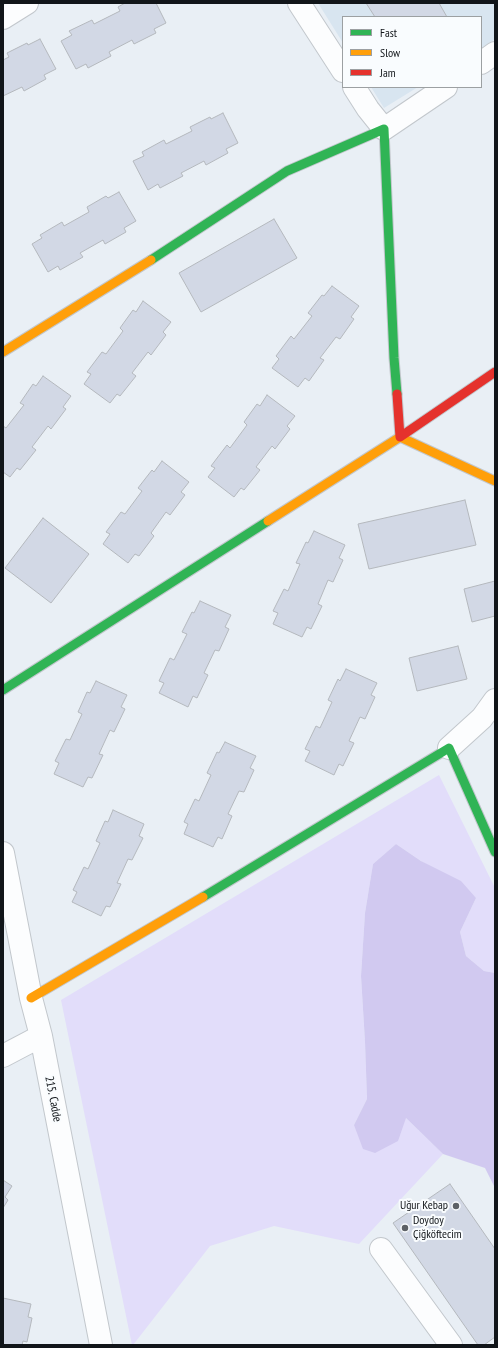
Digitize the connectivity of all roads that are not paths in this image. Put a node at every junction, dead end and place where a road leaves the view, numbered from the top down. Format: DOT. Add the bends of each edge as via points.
graph roads {
  1 [pos="27,3"];
  2 [pos="299,3"];
  3 [pos="3,18"];
  4 [pos="495,53"];
  5 [pos="482,62"];
  6 [pos="342,69"];
  7 [pos="355,88"];
  8 [pos="445,88"];
  9 [pos="384,129"];
  10 [pos="3,352"];
  11 [pos="495,372"];
  12 [pos="400,437"];
  13 [pos="495,481"];
  14 [pos="3,690"];
  15 [pos="495,700"];
  16 [pos="449,748"];
  17 [pos="495,852"];
  18 [pos="3,853"];
  19 [pos="31,998"];
  20 [pos="41,1036"];
  21 [pos="3,1056"];
  22 [pos="381,1249"];
  23 [pos="100,1345"];
  24 [pos="451,1345"];
  1 -- 3 [label="street"];
  2 -- 6 [label="street"];
  4 -- 5 [label="street"];
  7 -- 9 [label="street"];
  8 -- 9 [label="street"];
  9 -- 10 [label="street" via="287,171"];
  9 -- 12 [label="street"];
  11 -- 12 [label="street"];
  12 -- 13 [label="street"];
  12 -- 14 [label="street"];
  15 -- 16 [label="street" via="482,718"];
  16 -- 17 [label="street"];
  16 -- 19 [label="street"];
  18 -- 19 [label="street, 215. Cadde"];
  19 -- 20 [label="street, 215. Cadde"];
  20 -- 21 [label="street"];
  20 -- 23 [label="street, 215. Cadde"];
  22 -- 24 [label="street"];
}
